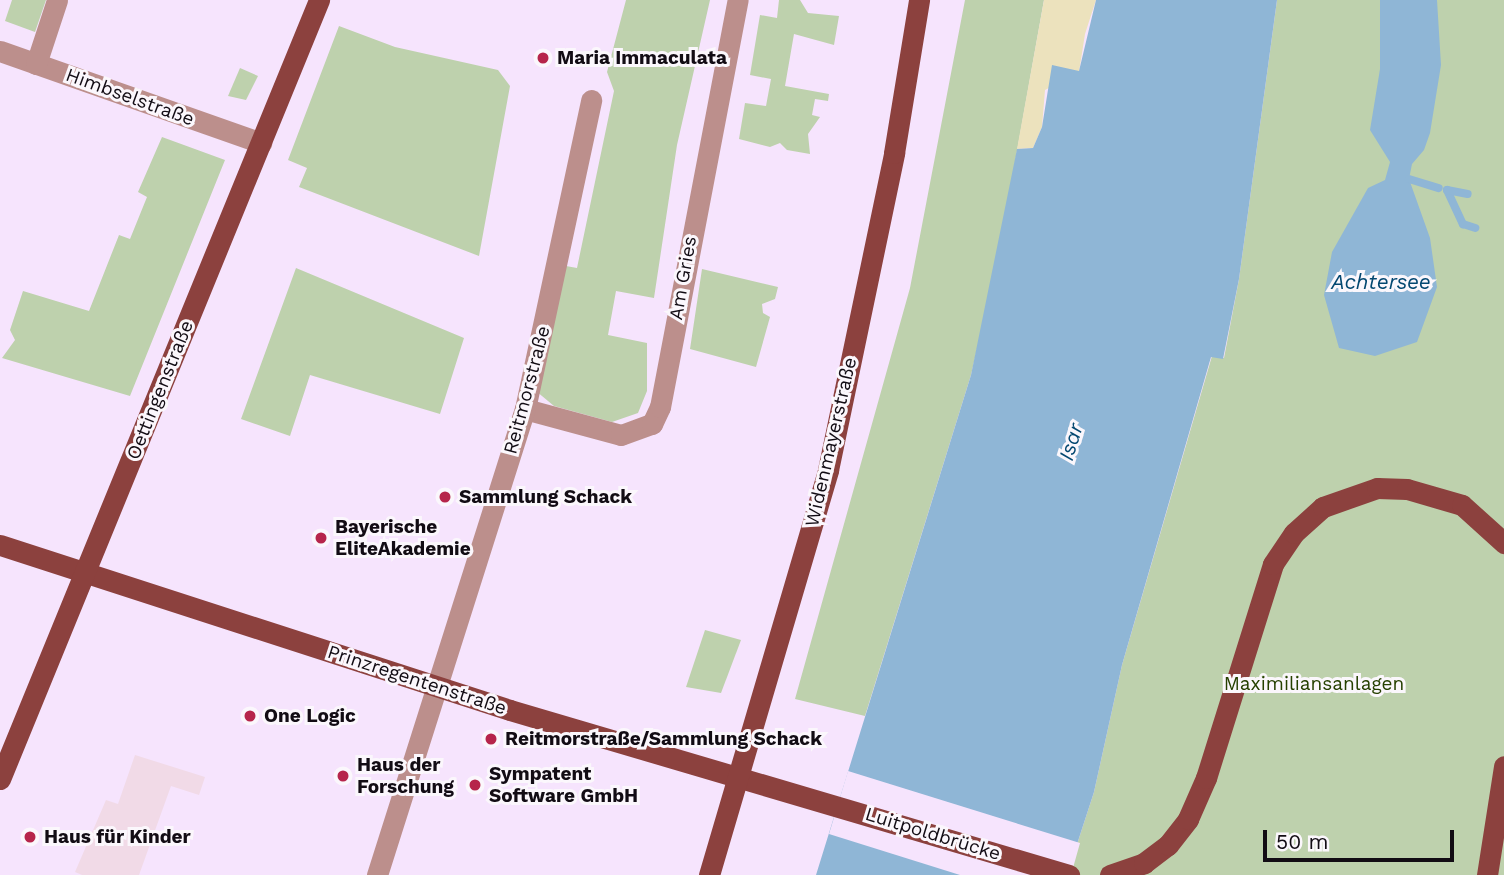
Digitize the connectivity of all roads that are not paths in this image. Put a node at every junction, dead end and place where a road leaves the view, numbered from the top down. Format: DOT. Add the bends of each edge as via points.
graph roads {
  1 [pos="57,0"];
  2 [pos="319,0"];
  3 [pos="738,0"];
  4 [pos="919,0"];
  5 [pos="0,51"];
  6 [pos="36,64"];
  7 [pos="591,100"];
  8 [pos="261,143"];
  9 [pos="524,409"];
  10 [pos="1504,544"];
  11 [pos="0,545"];
  12 [pos="87,570"];
  13 [pos="437,683"];
  14 [pos="1504,766"];
  15 [pos="737,774"];
  16 [pos="0,779"];
  17 [pos="838,805"];
  18 [pos="377,875"];
  19 [pos="709,875"];
  20 [pos="1069,875"];
  21 [pos="1110,875"];
  22 [pos="1487,875"];
  1 -- 6 [label="street"];
  2 -- 8 [label="main road, Oettingenstraße"];
  3 -- 9 [label="street, Am Gries" via="660,407 652,424 621,435"];
  4 -- 15 [label="main road, Widenmayerstraße" via="894,153 828,470"];
  5 -- 6 [label="street, Himbselstraße"];
  6 -- 8 [label="street, Himbselstraße"];
  7 -- 9 [label="street, Reitmorstraße"];
  8 -- 12 [label="main road, Oettingenstraße"];
  9 -- 13 [label="street, Reitmorstraße"];
  10 -- 21 [label="main road" via="1462,505 1407,489 1377,488 1323,507 1294,533 1273,564 1206,778 1188,819 1168,845 1144,863"];
  11 -- 12 [label="main road, Prinzregentenstraße"];
  12 -- 13 [label="main road, Prinzregentenstraße"];
  12 -- 16 [label="main road, Oettingenstraße"];
  13 -- 15 [label="main road, Prinzregentenstraße" via="510,710"];
  13 -- 18 [label="street, Reitmorstraße"];
  14 -- 22 [label="main road"];
  15 -- 17 [label="main road, Prinzregentenstraße"];
  15 -- 19 [label="main road, Widenmayerstraße"];
  17 -- 20 [label="main road, Luitpoldbrücke"];
}
